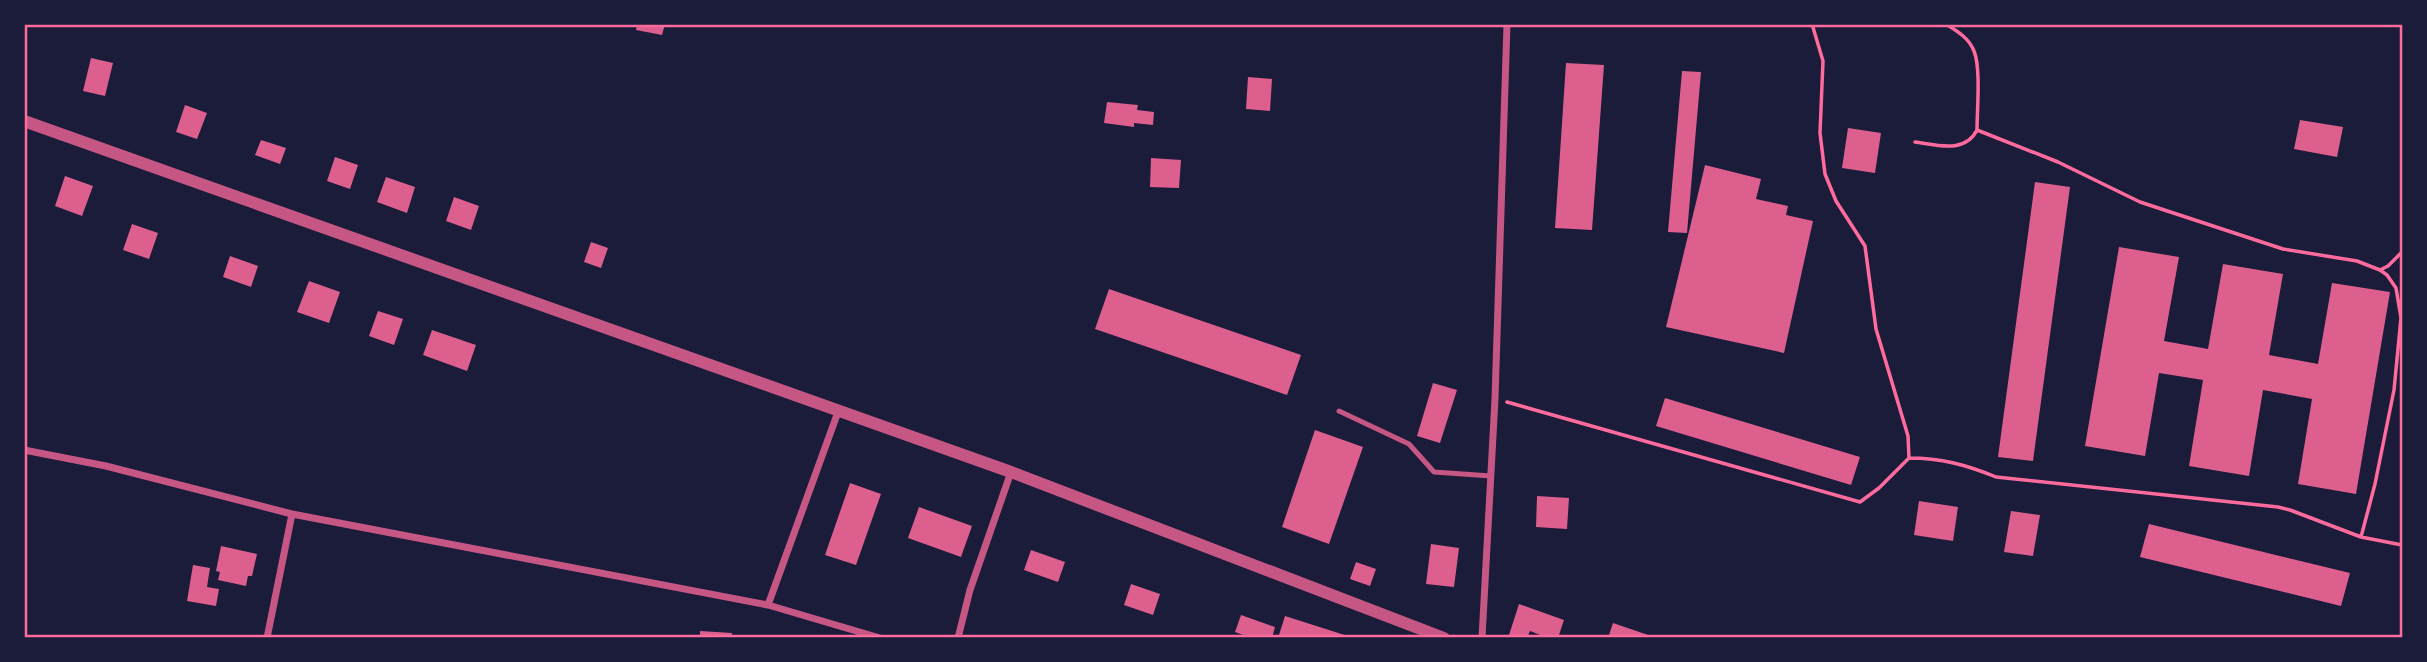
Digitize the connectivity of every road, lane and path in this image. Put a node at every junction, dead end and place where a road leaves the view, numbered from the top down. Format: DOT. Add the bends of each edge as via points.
graph roads {
  1 [pos="1507,24"];
  2 [pos="1812,24"];
  3 [pos="1946,24"];
  4 [pos="24,121"];
  5 [pos="1977,130"];
  6 [pos="1915,142"];
  7 [pos="2403,251"];
  8 [pos="2380,270"];
  9 [pos="1495,399"];
  10 [pos="1339,411"];
  11 [pos="838,412"];
  12 [pos="24,450"];
  13 [pos="1909,457"];
  14 [pos="1010,472"];
  15 [pos="1492,476"];
  16 [pos="292,514"];
  17 [pos="2361,537"];
  18 [pos="2403,545"];
  19 [pos="768,606"];
  20 [pos="267,638"];
  21 [pos="880,638"];
  22 [pos="958,638"];
  23 [pos="1444,638"];
  24 [pos="1482,638"];
  1 -- 9 [label="street"];
  2 -- 13 [label="path" via="1823,61 1820,133 1825,174 1865,246 1876,329 1908,436"];
  3 -- 5 [label="path" via="1974,49"];
  4 -- 11 [label="street"];
  5 -- 6 [label="path" via="1973,138 1955,147"];
  5 -- 8 [label="path" via="2140,202 2283,249 2357,261"];
  7 -- 8 [label="path"];
  8 -- 17 [label="path" via="2396,288 2401,318 2394,390"];
  9 -- 13 [label="path" via="1860,502"];
  9 -- 15 [label="street"];
  10 -- 15 [label="lane" via="1409,444 1434,472"];
  11 -- 14 [label="street"];
  11 -- 19 [label="street"];
  12 -- 16 [label="street"];
  13 -- 17 [label="path" via="1957,462 1996,477 2278,507"];
  14 -- 22 [label="street"];
  14 -- 23 [label="street"];
  15 -- 24 [label="street"];
  16 -- 19 [label="street"];
  16 -- 20 [label="street"];
  17 -- 18 [label="path"];
  19 -- 21 [label="street"];
}
